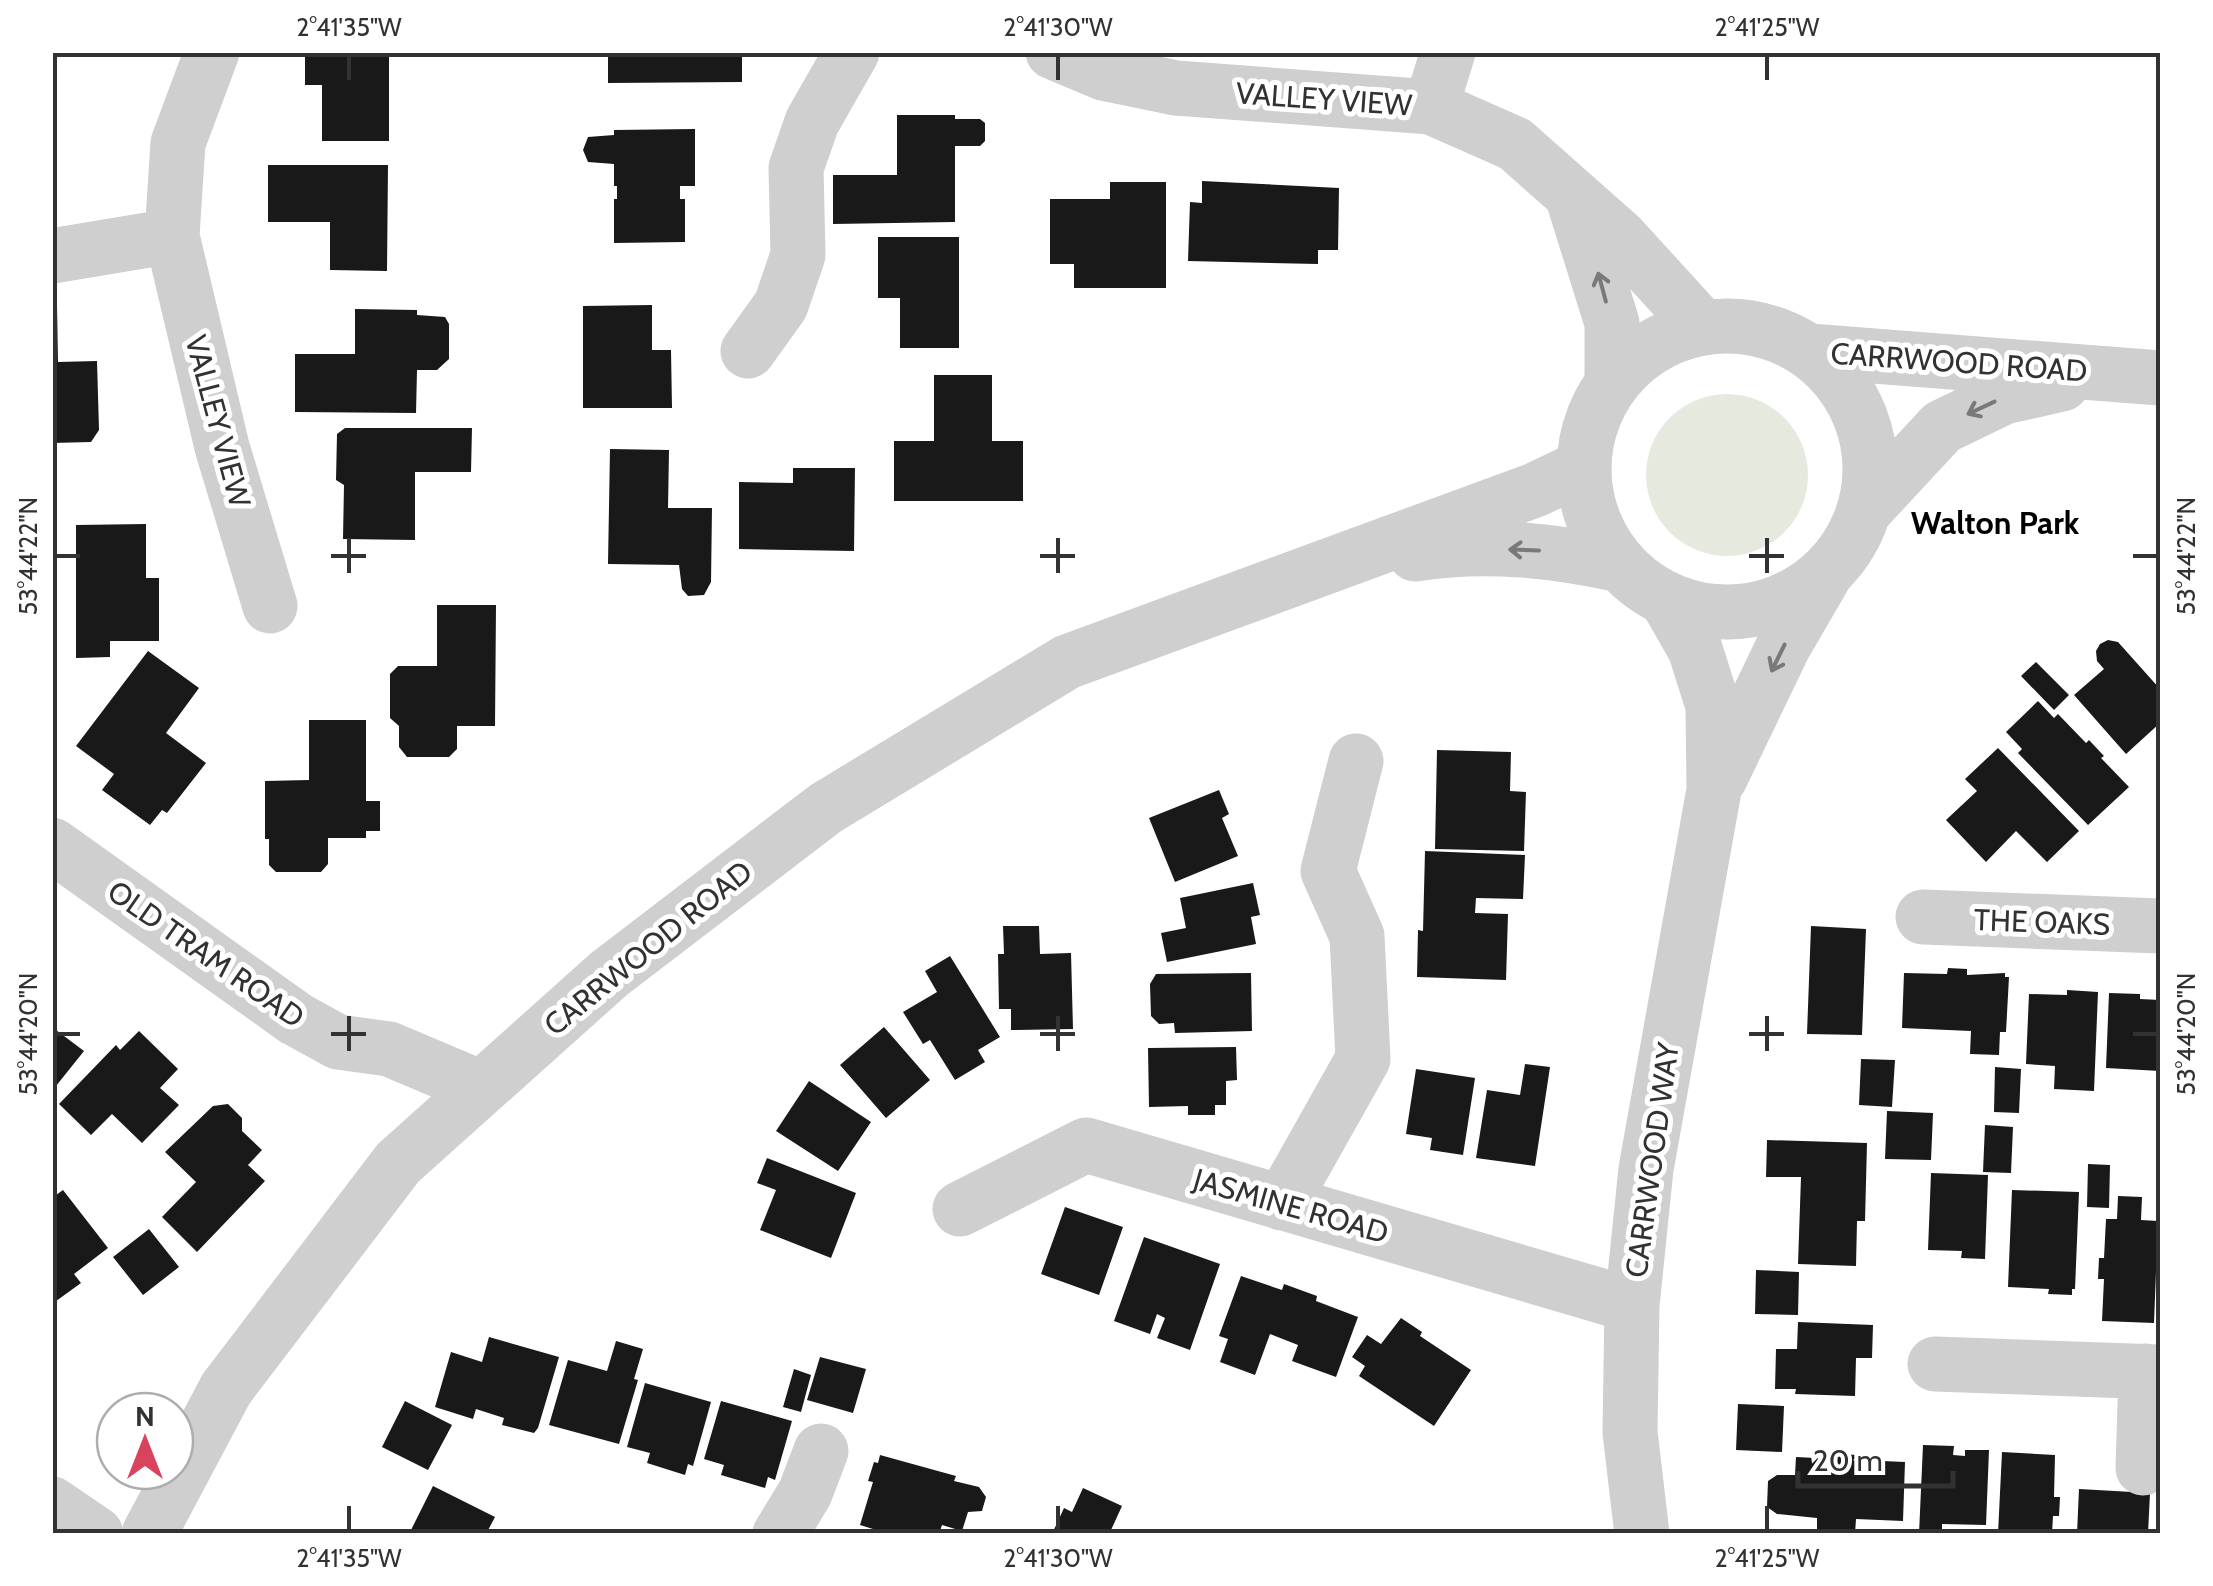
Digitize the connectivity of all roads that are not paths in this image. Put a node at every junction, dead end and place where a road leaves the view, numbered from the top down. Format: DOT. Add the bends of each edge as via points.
graph roads {
  1 [pos="212,52"];
  2 [pos="852,52"];
  3 [pos="1054,52"];
  4 [pos="1448,52"];
  5 [pos="1431,106"];
  6 [pos="1572,195"];
  7 [pos="172,236"];
  8 [pos="52,256"];
  9 [pos="1702,328"];
  10 [pos="748,351"];
  11 [pos="1809,351"];
  12 [pos="2134,376"];
  13 [pos="1612,382"];
  14 [pos="1581,468"];
  15 [pos="1864,511"];
  16 [pos="1620,566"];
  17 [pos="1319,568"];
  18 [pos="1826,573"];
  19 [pos="1668,600"];
  20 [pos="270,606"];
  21 [pos="1356,761"];
  22 [pos="1714,790"];
  23 [pos="52,845"];
  24 [pos="1922,917"];
  25 [pos="2160,926"];
  26 [pos="479,1087"];
  27 [pos="1282,1203"];
  28 [pos="960,1209"];
  29 [pos="1632,1305"];
  30 [pos="1935,1364"];
  31 [pos="2153,1372"];
  32 [pos="821,1451"];
  33 [pos="2143,1468"];
  34 [pos="52,1504"];
  35 [pos="96,1534"];
  36 [pos="149,1534"];
  37 [pos="780,1534"];
  38 [pos="1642,1534"];
  1 -- 7 [label="street, VALLEY VIEW" via="178,143"];
  2 -- 10 [label="street" via="812,122 796,168 798,256 781,306"];
  3 -- 5 [label="street, VALLEY VIEW" via="1104,73 1176,88"];
  4 -- 5 [label="street"];
  5 -- 6 [label="street, VALLEY VIEW" via="1515,144"];
  6 -- 9 [label="street, VALLEY VIEW" via="1620,236"];
  13 -- 6 [label="street, one-way" via="1612,322"];
  7 -- 8 [label="street"];
  7 -- 20 [label="street, VALLEY VIEW" via="222,448"];
  9 -- 11 [label="street" via="1739,326"];
  9 -- 13 [label="street" via="1652,347"];
  11 -- 12 [label="street, CARRWOOD ROAD"];
  11 -- 15 [label="street" via="1842,384 1864,424 1870,454"];
  12 -- 15 [label="street, CARRWOOD ROAD, one-way" via="2004,398 1942,427"];
  13 -- 14 [label="street" via="1588,430"];
  14 -- 16 [label="street" via="1596,528"];
  14 -- 17 [label="street, CARRWOOD ROAD"];
  15 -- 18 [label="street" via="1848,547"];
  16 -- 17 [label="street, CARRWOOD ROAD, one-way" via="1552,551 1456,547"];
  16 -- 19 [label="street"];
  17 -- 26 [label="street, CARRWOOD ROAD" via="1067,662 826,808 609,974"];
  18 -- 19 [label="street" via="1768,608 1734,613"];
  18 -- 22 [label="street, CARRWOOD WAY, one-way"];
  19 -- 22 [label="street, CARRWOOD WAY" via="1695,649 1713,706"];
  21 -- 27 [label="street" via="1328,871 1357,936 1363,1059"];
  22 -- 29 [label="street, CARRWOOD WAY" via="1646,1169"];
  23 -- 26 [label="street, OLD TRAM ROAD" via="296,1019 338,1042 389,1049"];
  24 -- 25 [label="street, THE OAKS"];
  26 -- 36 [label="street, CARRWOOD ROAD" via="398,1163 226,1389"];
  27 -- 28 [label="street, JASMINE ROAD" via="1086,1145"];
  27 -- 29 [label="street, JASMINE ROAD"];
  29 -- 38 [label="street, CARRWOOD WAY" via="1630,1432"];
  30 -- 31 [label="street"];
  31 -- 33 [label="street"];
  32 -- 37 [label="street"];
  34 -- 35 [label="street"];
}
